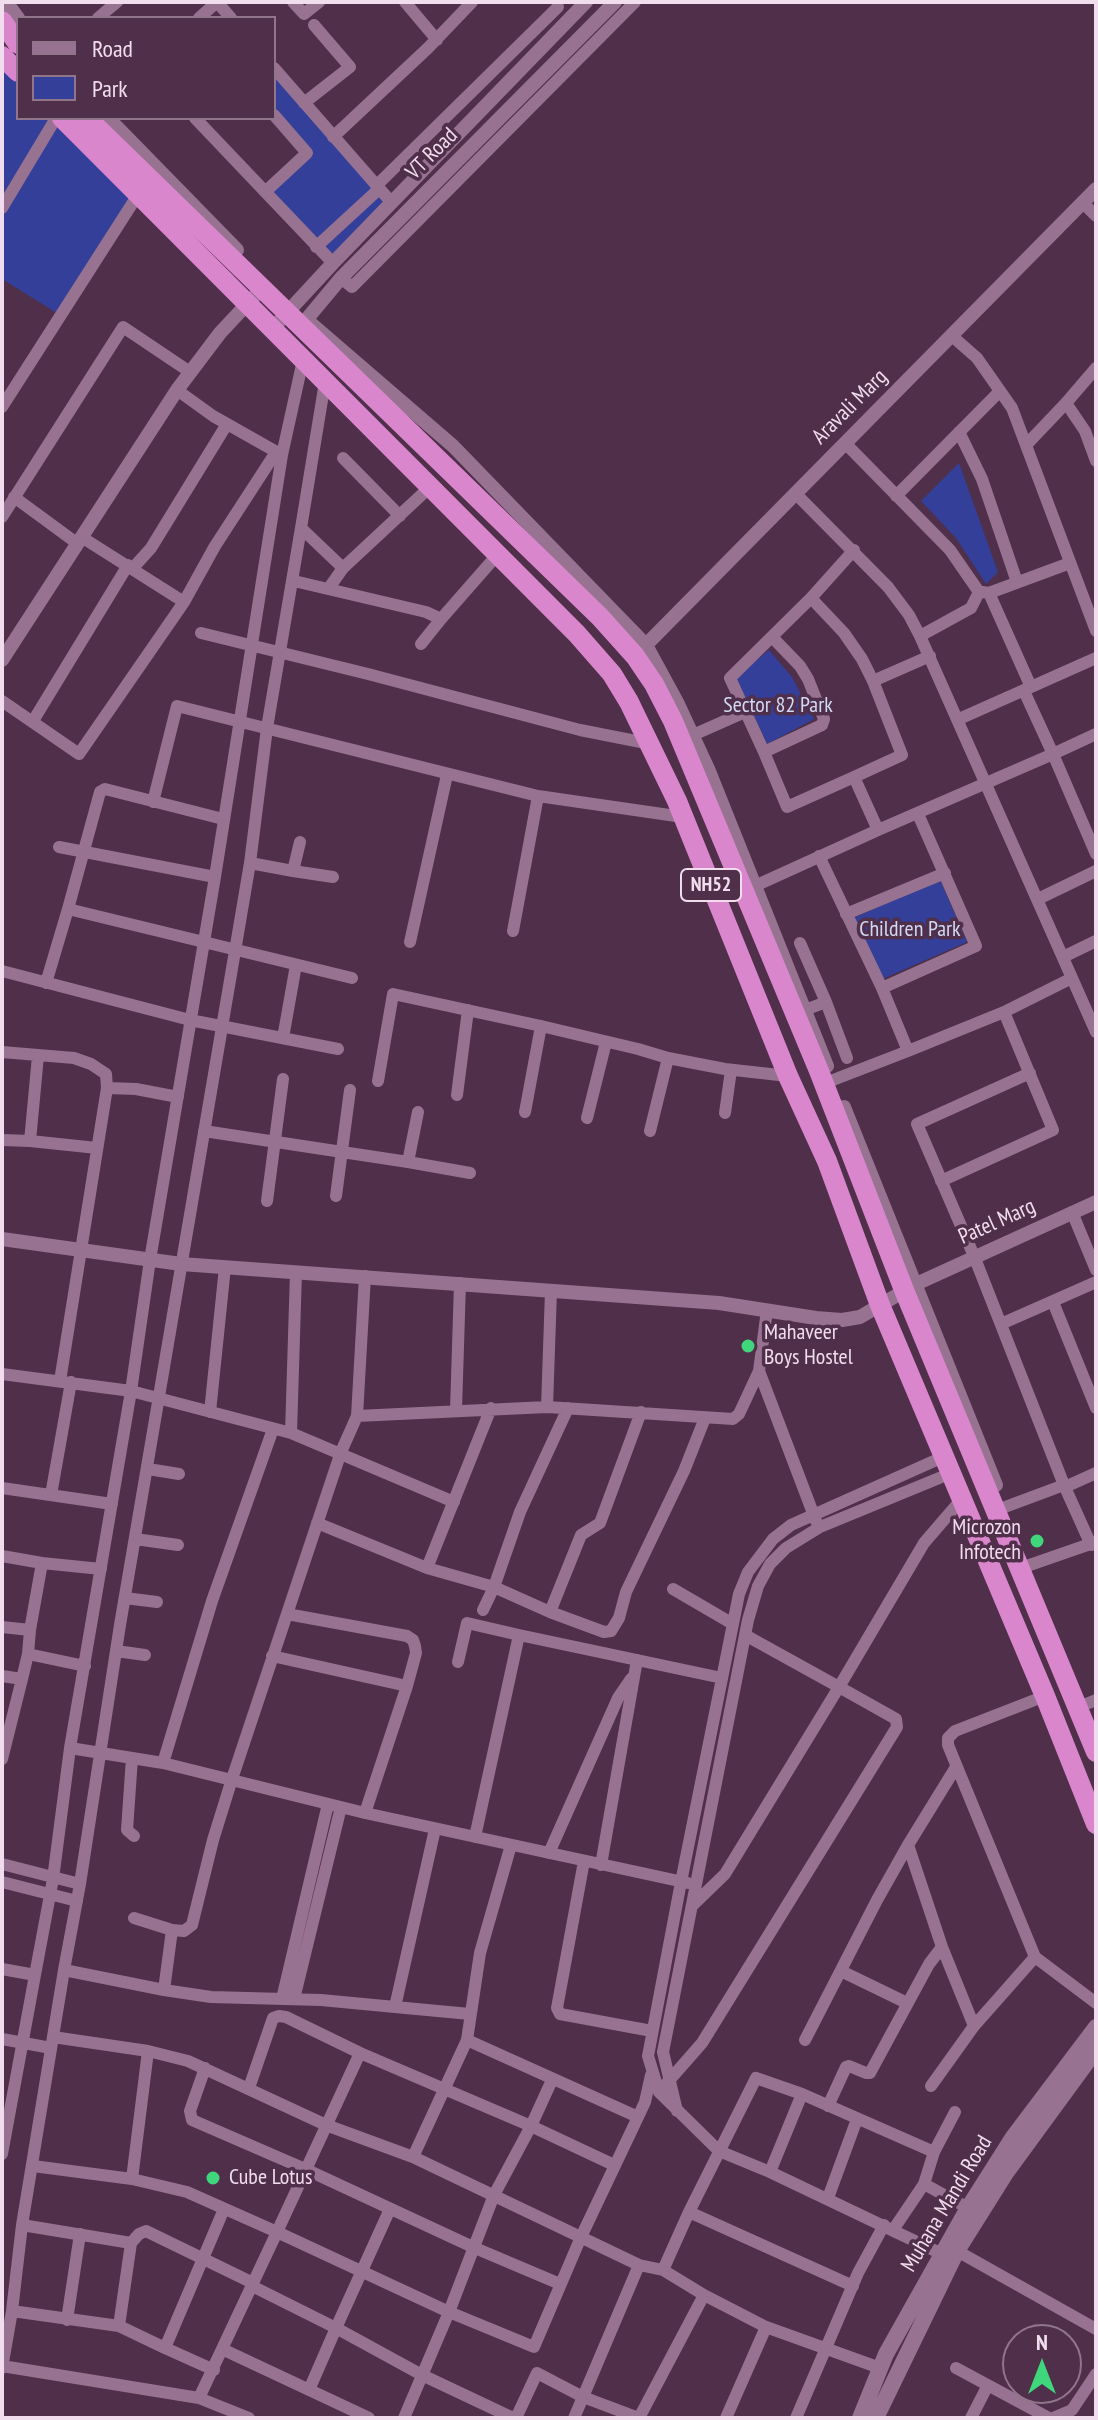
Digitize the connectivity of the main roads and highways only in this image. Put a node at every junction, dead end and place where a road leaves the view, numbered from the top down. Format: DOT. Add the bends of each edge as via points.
graph roads {
  1 [pos="7,7"];
  2 [pos="16,37"];
  3 [pos="64,120"];
  4 [pos="89,120"];
  5 [pos="1096,1752"];
  6 [pos="1096,1824"];
  7 [pos="1096,2027"];
  8 [pos="1096,2050"];
  9 [pos="949,2250"];
  10 [pos="860,2418"];
  11 [pos="876,2418"];
  1 -- 2 [label="highway"];
  3 -- 6 [label="highway, NH52" via="595,652 629,702 683,817 827,1161 880,1305"];
  4 -- 5 [label="highway, NH52" via="640,651 910,1287"];
  7 -- 9 [label="main road, Muhana Mandi Road" via="1013,2137 968,2208"];
  8 -- 9 [label="main road"];
  9 -- 10 [label="main road, Muhana Mandi Road" via="883,2361"];
  9 -- 11 [label="main road"];
}
